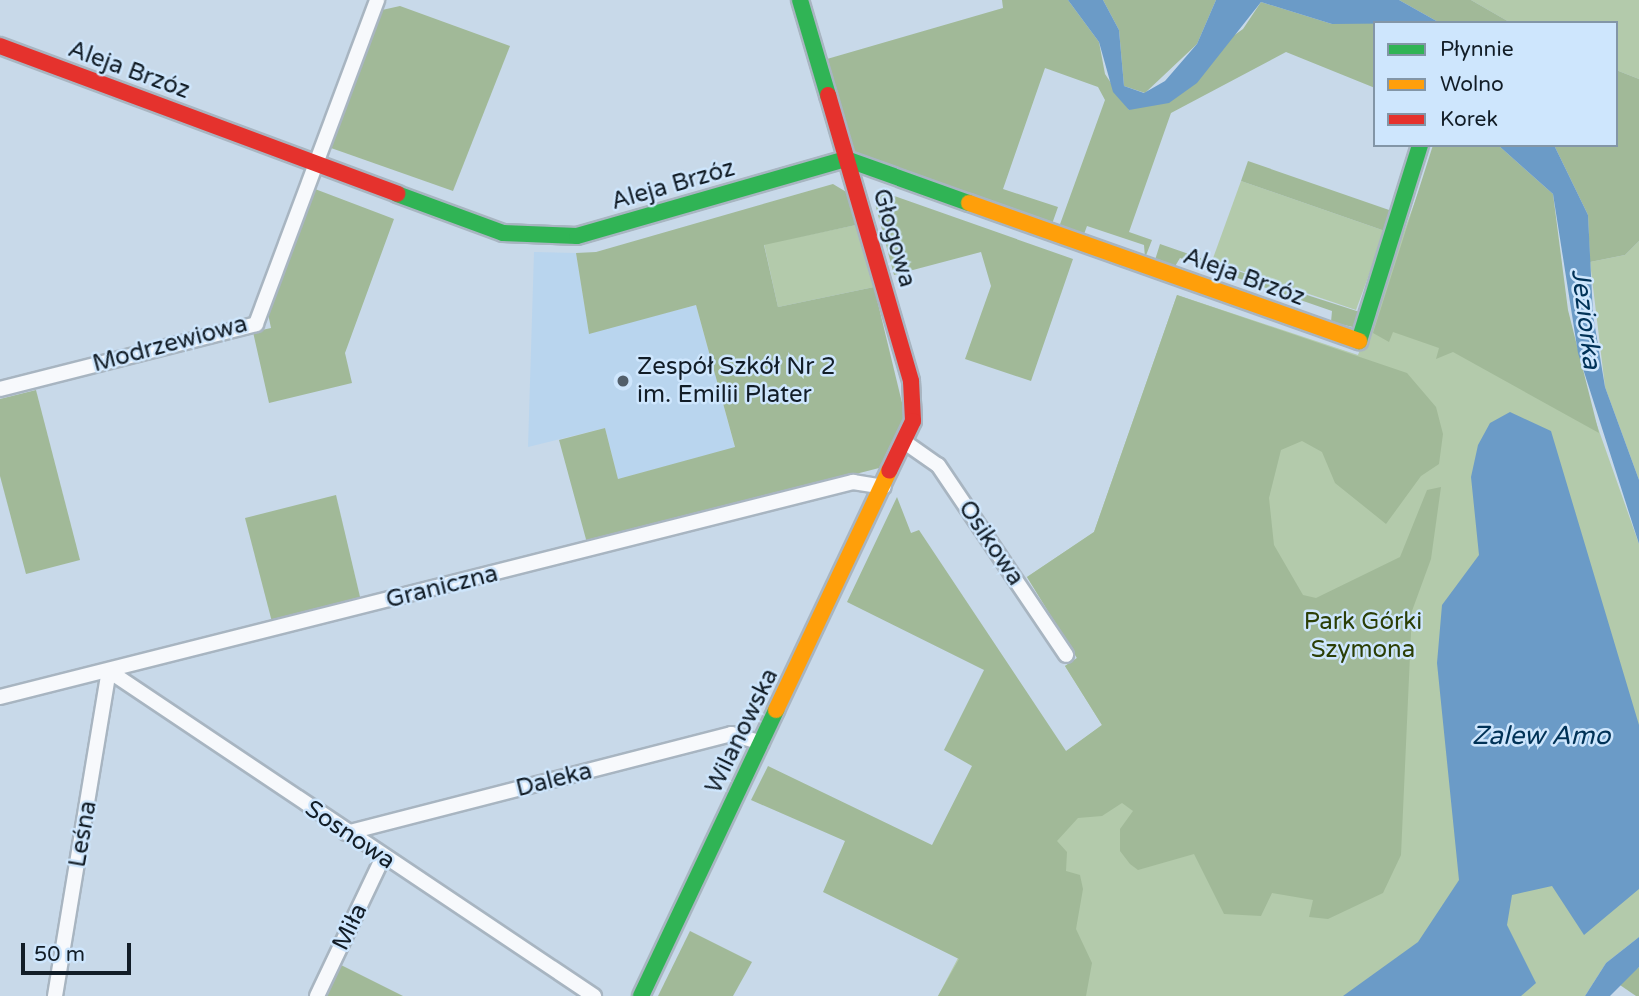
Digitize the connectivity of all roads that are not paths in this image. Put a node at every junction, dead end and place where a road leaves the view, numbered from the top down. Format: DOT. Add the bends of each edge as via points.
graph roads {
  1 [pos="377,0"];
  2 [pos="800,0"];
  3 [pos="0,46"];
  4 [pos="1419,147"];
  5 [pos="846,159"];
  6 [pos="314,161"];
  7 [pos="0,389"];
  8 [pos="906,443"];
  9 [pos="884,487"];
  10 [pos="1066,654"];
  11 [pos="109,671"];
  12 [pos="0,697"];
  13 [pos="762,743"];
  14 [pos="346,833"];
  15 [pos="383,857"];
  16 [pos="55,996"];
  17 [pos="317,996"];
  18 [pos="594,996"];
  19 [pos="641,996"];
  1 -- 6 [label="street"];
  2 -- 5 [label="street, Głogowa"];
  3 -- 6 [label="street, Aleja Brzóz"];
  4 -- 5 [label="street, Aleja Brzóz" via="1358,343"];
  5 -- 6 [label="street, Aleja Brzóz" via="552,238 503,233"];
  5 -- 8 [label="street, Głogowa" via="911,381 915,408"];
  6 -- 7 [label="street, Modrzewiowa" via="256,324"];
  8 -- 9 [label="street, Głogowa"];
  8 -- 10 [label="street, Osikowa" via="938,465"];
  9 -- 11 [label="street, Graniczna" via="853,482"];
  9 -- 13 [label="street, Wilanowska"];
  11 -- 12 [label="street, Graniczna"];
  11 -- 14 [label="street, Sosnowa"];
  11 -- 16 [label="street, Leśna"];
  13 -- 14 [label="street, Daleka" via="730,734"];
  13 -- 19 [label="street, Wilanowska"];
  14 -- 15 [label="street, Sosnowa"];
  15 -- 17 [label="street, Miła"];
  15 -- 18 [label="street, Sosnowa"];
}
